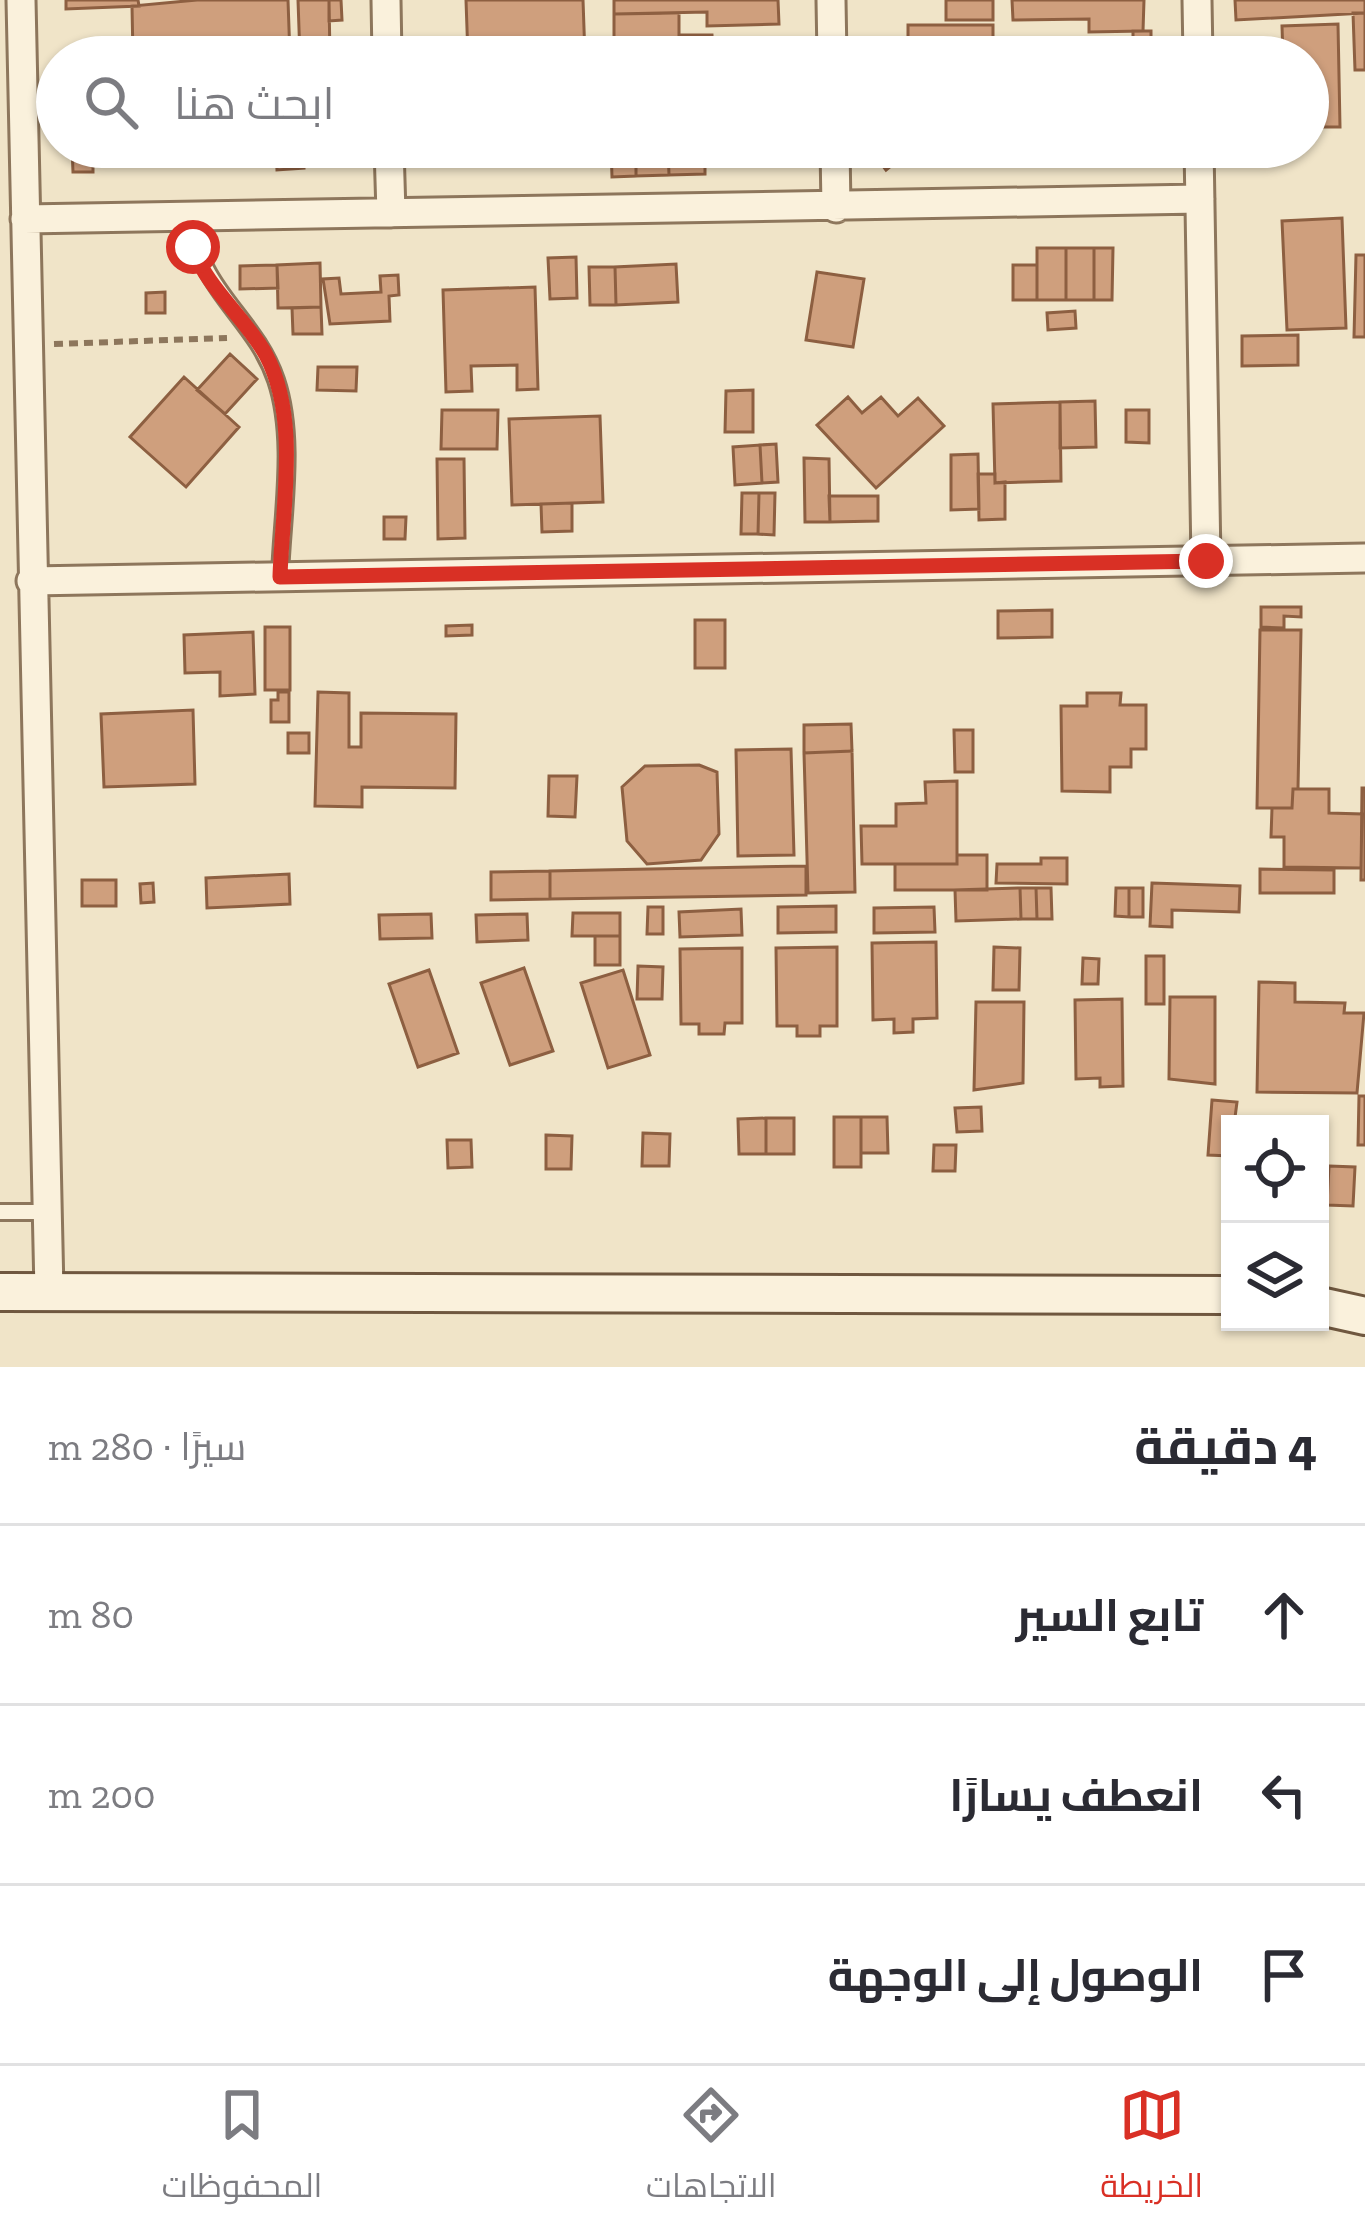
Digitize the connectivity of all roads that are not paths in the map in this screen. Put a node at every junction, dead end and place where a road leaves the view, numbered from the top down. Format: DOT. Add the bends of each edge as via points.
graph roads {
  1 [pos="21,0"];
  2 [pos="386,0"];
  3 [pos="831,0"];
  4 [pos="1197,0"];
  5 [pos="387,36"];
  6 [pos="832,36"];
  7 [pos="1198,36"];
  8 [pos="390,168"];
  9 [pos="835,168"];
  10 [pos="1199,168"];
  11 [pos="1200,199"];
  12 [pos="836,208"];
  13 [pos="391,213"];
  14 [pos="193,216"];
  15 [pos="25,219"];
  16 [pos="1365,558"];
  17 [pos="1206,561"];
  18 [pos="280,577"];
  19 [pos="31,581"];
  20 [pos="0,1212"];
  21 [pos="46,1212"];
  22 [pos="0,1292"];
  23 [pos="49,1292"];
  24 [pos="1221,1294"];
  25 [pos="1329,1308"];
  26 [pos="1365,1316"];
  1 -- 15 [label="street"];
  2 -- 5 [label="street"];
  3 -- 6 [label="street"];
  4 -- 7 [label="street"];
  8 -- 13 [label="street"];
  9 -- 12 [label="street"];
  10 -- 11 [label="street"];
  11 -- 12 [label="street"];
  11 -- 17 [label="street"];
  12 -- 13 [label="street"];
  13 -- 14 [label="street"];
  14 -- 15 [label="street"];
  14 -- 18 [label="lane" via="198,261 255,337 277,382"];
  15 -- 19 [label="street"];
  16 -- 17 [label="street"];
  17 -- 18 [label="street"];
  18 -- 19 [label="street"];
  19 -- 21 [label="street"];
  20 -- 21 [label="lane"];
  21 -- 23 [label="street"];
  22 -- 23 [label="main road"];
  23 -- 24 [label="main road"];
  25 -- 26 [label="main road"];
}
